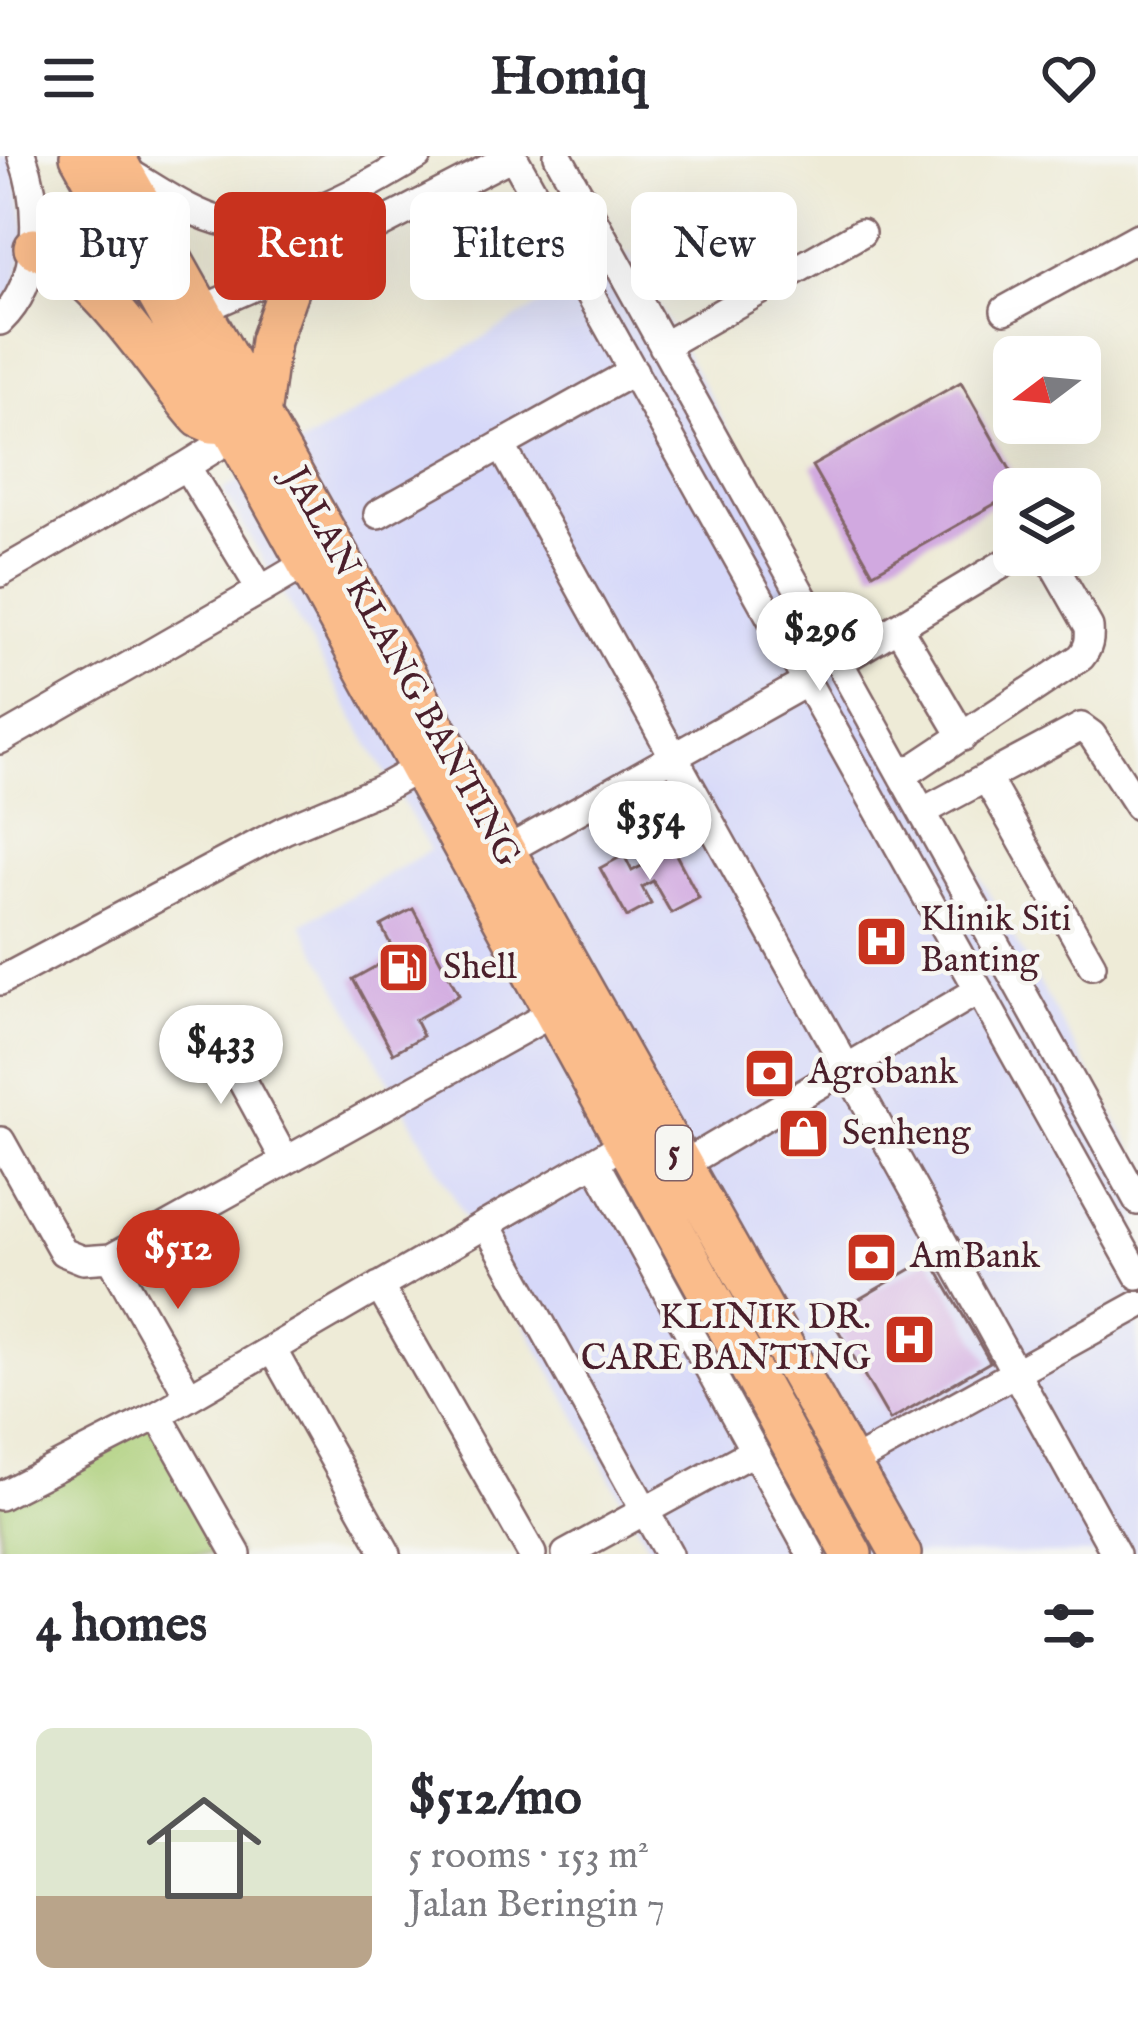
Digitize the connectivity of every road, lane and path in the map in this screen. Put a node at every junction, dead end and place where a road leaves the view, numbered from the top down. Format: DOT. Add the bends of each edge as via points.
graph roads {
  1 [pos="22,156"];
  2 [pos="80,156"];
  3 [pos="418,156"];
  4 [pos="513,156"];
  5 [pos="558,156"];
  6 [pos="118,162"];
  7 [pos="386,222"];
  8 [pos="861,233"];
  9 [pos="1138,237"];
  10 [pos="34,248"];
  11 [pos="223,300"];
  12 [pos="285,300"];
  13 [pos="1005,310"];
  14 [pos="186,316"];
  15 [pos="0,321"];
  16 [pos="663,346"];
  17 [pos="634,371"];
  18 [pos="242,425"];
  19 [pos="501,446"];
  20 [pos="186,466"];
  21 [pos="378,514"];
  22 [pos="307,563"];
  23 [pos="993,570"];
  24 [pos="0,573"];
  25 [pos="1060,576"];
  26 [pos="261,590"];
  27 [pos="898,627"];
  28 [pos="839,662"];
  29 [pos="807,682"];
  30 [pos="963,737"];
  31 [pos="0,740"];
  32 [pos="674,757"];
  33 [pos="433,760"];
  34 [pos="902,776"];
  35 [pos="988,778"];
  36 [pos="1138,806"];
  37 [pos="922,812"];
  38 [pos="504,852"];
  39 [pos="1092,965"];
  40 [pos="0,981"];
  41 [pos="979,991"];
  42 [pos="554,1012"];
  43 [pos="211,1024"];
  44 [pos="847,1069"];
  45 [pos="1,1141"];
  46 [pos="610,1152"];
  47 [pos="285,1160"];
  48 [pos="681,1166"];
  49 [pos="1138,1201"];
  50 [pos="486,1224"];
  51 [pos="102,1258"];
  52 [pos="1138,1275"];
  53 [pos="380,1286"];
  54 [pos="1138,1305"];
  55 [pos="272,1348"];
  56 [pos="1015,1372"];
  57 [pos="189,1396"];
  58 [pos="158,1414"];
  59 [pos="754,1451"];
  60 [pos="850,1464"];
  61 [pos="0,1496"];
  62 [pos="645,1511"];
  63 [pos="237,1554"];
  64 [pos="387,1554"];
  65 [pos="532,1554"];
  66 [pos="566,1554"];
  67 [pos="669,1554"];
  68 [pos="811,1554"];
  69 [pos="852,1554"];
  70 [pos="901,1554"];
  71 [pos="1116,1554"];
  1 -- 10 [label="street"];
  2 -- 14 [label="highway, JALAN KLANG BANTING / 5"];
  3 -- 6 [label="street" via="351,195 255,224 199,212"];
  4 -- 7 [label="street"];
  4 -- 17 [label="street"];
  5 -- 16 [label="street"];
  6 -- 14 [label="highway, JALAN KLANG BANTING / 5"];
  8 -- 16 [label="street"];
  9 -- 13 [label="street"];
  10 -- 15 [label="street" via="18,302"];
  10 -- 18 [label="highway" via="89,281 200,418"];
  11 -- 14 [label="street"];
  12 -- 18 [label="highway"];
  14 -- 18 [label="highway, JALAN KLANG BANTING / 5"];
  16 -- 28 [label="street"];
  17 -- 19 [label="street"];
  17 -- 29 [label="street"];
  18 -- 20 [label="street"];
  18 -- 22 [label="highway, JALAN KLANG BANTING / 5"];
  18 -- 33 [label="highway, JALAN KLANG BANTING / 5"];
  19 -- 21 [label="street"];
  19 -- 32 [label="street"];
  20 -- 24 [label="street"];
  20 -- 26 [label="street"];
  22 -- 26 [label="street"];
  22 -- 33 [label="highway, JALAN KLANG BANTING / 5"];
  23 -- 27 [label="street"];
  25 -- 30 [label="street" via="1089,627 1087,650"];
  26 -- 31 [label="street"];
  27 -- 28 [label="street"];
  27 -- 30 [label="street"];
  28 -- 34 [label="street"];
  29 -- 32 [label="street"];
  29 -- 41 [label="street"];
  30 -- 34 [label="street"];
  32 -- 38 [label="street"];
  32 -- 44 [label="street"];
  33 -- 38 [label="highway, JALAN KLANG BANTING / 5"];
  33 -- 40 [label="street"];
  33 -- 42 [label="highway, JALAN KLANG BANTING / 5"];
  34 -- 37 [label="street"];
  35 -- 36 [label="street" via="1081,727"];
  35 -- 37 [label="street"];
  35 -- 39 [label="street"];
  37 -- 49 [label="street"];
  38 -- 48 [label="highway, JALAN KLANG BANTING / 5"];
  41 -- 44 [label="street"];
  41 -- 52 [label="street"];
  42 -- 46 [label="highway, JALAN KLANG BANTING / 5"];
  42 -- 47 [label="street"];
  43 -- 47 [label="street"];
  44 -- 48 [label="street"];
  44 -- 56 [label="street"];
  45 -- 51 [label="street" via="63,1252"];
  46 -- 50 [label="street"];
  46 -- 59 [label="street"];
  46 -- 69 [label="highway, JALAN KLANG BANTING / 5"];
  47 -- 51 [label="street"];
  48 -- 60 [label="highway, JALAN KLANG BANTING / 5"];
  50 -- 53 [label="street"];
  50 -- 62 [label="street"];
  51 -- 57 [label="street"];
  53 -- 55 [label="street"];
  53 -- 65 [label="street"];
  54 -- 56 [label="street"];
  55 -- 57 [label="street"];
  55 -- 64 [label="street"];
  56 -- 60 [label="street"];
  56 -- 71 [label="street"];
  57 -- 58 [label="street"];
  58 -- 61 [label="street"];
  58 -- 63 [label="street"];
  59 -- 62 [label="street"];
  59 -- 68 [label="street"];
  60 -- 70 [label="highway, JALAN KLANG BANTING / 5"];
  62 -- 66 [label="street"];
  62 -- 67 [label="street"];
}
